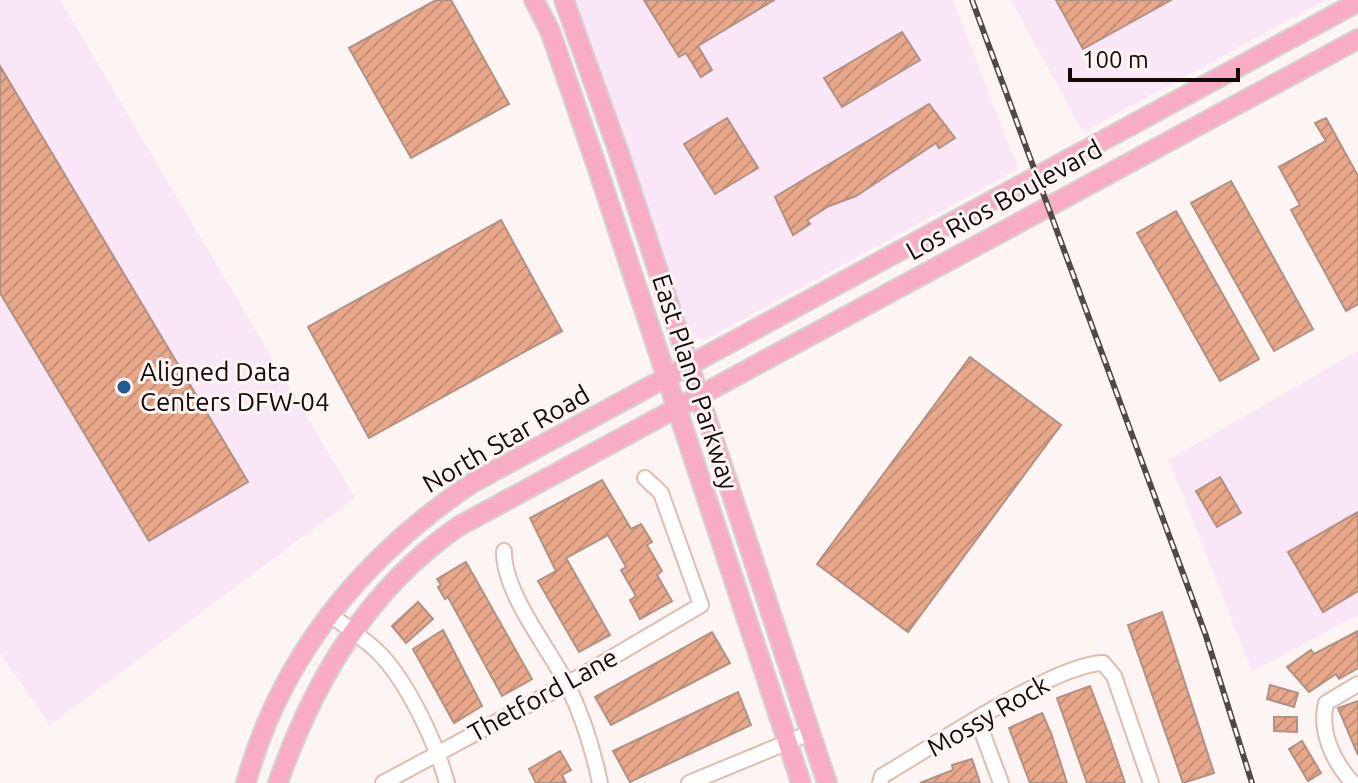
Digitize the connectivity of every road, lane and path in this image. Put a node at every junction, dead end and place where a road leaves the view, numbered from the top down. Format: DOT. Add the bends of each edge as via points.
graph roads {
  1 [pos="534,0"];
  2 [pos="564,0"];
  3 [pos="1355,10"];
  4 [pos="1358,39"];
  5 [pos="1217,78"];
  6 [pos="1232,105"];
  7 [pos="619,153"];
  8 [pos="595,161"];
  9 [pos="872,266"];
  10 [pos="886,295"];
  11 [pos="690,367"];
  12 [pos="666,379"];
  13 [pos="698,396"];
  14 [pos="676,408"];
  15 [pos="645,478"];
  16 [pos="442,503"];
  17 [pos="459,526"];
  18 [pos="504,551"];
  19 [pos="752,558"];
  20 [pos="729,566"];
  21 [pos="329,614"];
  22 [pos="353,631"];
  23 [pos="567,684"];
  24 [pos="1358,684"];
  25 [pos="978,721"];
  26 [pos="810,733"];
  27 [pos="787,741"];
  28 [pos="438,753"];
  29 [pos="246,783"];
  30 [pos="278,783"];
  31 [pos="383,783"];
  32 [pos="447,783"];
  33 [pos="600,783"];
  34 [pos="689,783"];
  35 [pos="801,783"];
  36 [pos="827,783"];
  37 [pos="880,783"];
  38 [pos="1001,783"];
  39 [pos="1151,783"];
  40 [pos="1353,783"];
  1 -- 8 [label="main road, East Plano Parkway"];
  2 -- 7 [label="main road, East Plano Parkway"];
  3 -- 5 [label="main road, Los Rios Boulevard"];
  4 -- 6 [label="main road, Los Rios Boulevard"];
  5 -- 6 [label="main road"];
  5 -- 9 [label="main road, Los Rios Boulevard"];
  6 -- 10 [label="main road, Los Rios Boulevard"];
  7 -- 8 [label="main road"];
  7 -- 11 [label="main road, East Plano Parkway"];
  8 -- 12 [label="main road, East Plano Parkway"];
  9 -- 10 [label="main road"];
  9 -- 11 [label="main road, Los Rios Boulevard"];
  10 -- 13 [label="main road, Los Rios Boulevard"];
  11 -- 12 [label="main road, North Star Road"];
  11 -- 13 [label="main road, East Plano Parkway"];
  12 -- 14 [label="main road, East Plano Parkway"];
  12 -- 16 [label="main road, North Star Road"];
  13 -- 14 [label="main road, Los Rios Boulevard"];
  13 -- 19 [label="main road, East Plano Parkway"];
  14 -- 17 [label="main road, North Star Road"];
  14 -- 20 [label="main road, East Plano Parkway"];
  15 -- 23 [label="street, Thetford Lane" via="661,493 701,605"];
  16 -- 17 [label="main road"];
  16 -- 21 [label="main road, North Star Road" via="372,563"];
  17 -- 22 [label="main road, North Star Road" via="406,569"];
  18 -- 23 [label="street" via="507,578"];
  19 -- 20 [label="main road"];
  19 -- 26 [label="main road, East Plano Parkway"];
  20 -- 27 [label="main road, East Plano Parkway"];
  21 -- 22 [label="street"];
  21 -- 29 [label="main road, North Star Road" via="289,675"];
  22 -- 28 [label="street" via="393,670"];
  22 -- 30 [label="main road, North Star Road" via="325,672"];
  23 -- 28 [label="street, Thetford Lane"];
  23 -- 33 [label="street" via="591,742"];
  24 -- 40 [label="street" via="1326,703 1323,715 1327,740"];
  25 -- 37 [label="street, Mossy Rock" via="882,776"];
  25 -- 38 [label="street"];
  25 -- 39 [label="street, Mossy Rock" via="1048,680 1088,663 1103,663 1114,676"];
  26 -- 27 [label="street"];
  26 -- 36 [label="main road, East Plano Parkway"];
  27 -- 34 [label="street"];
  27 -- 35 [label="main road, East Plano Parkway"];
  28 -- 31 [label="street, Thetford Lane"];
  28 -- 32 [label="street"];
}
